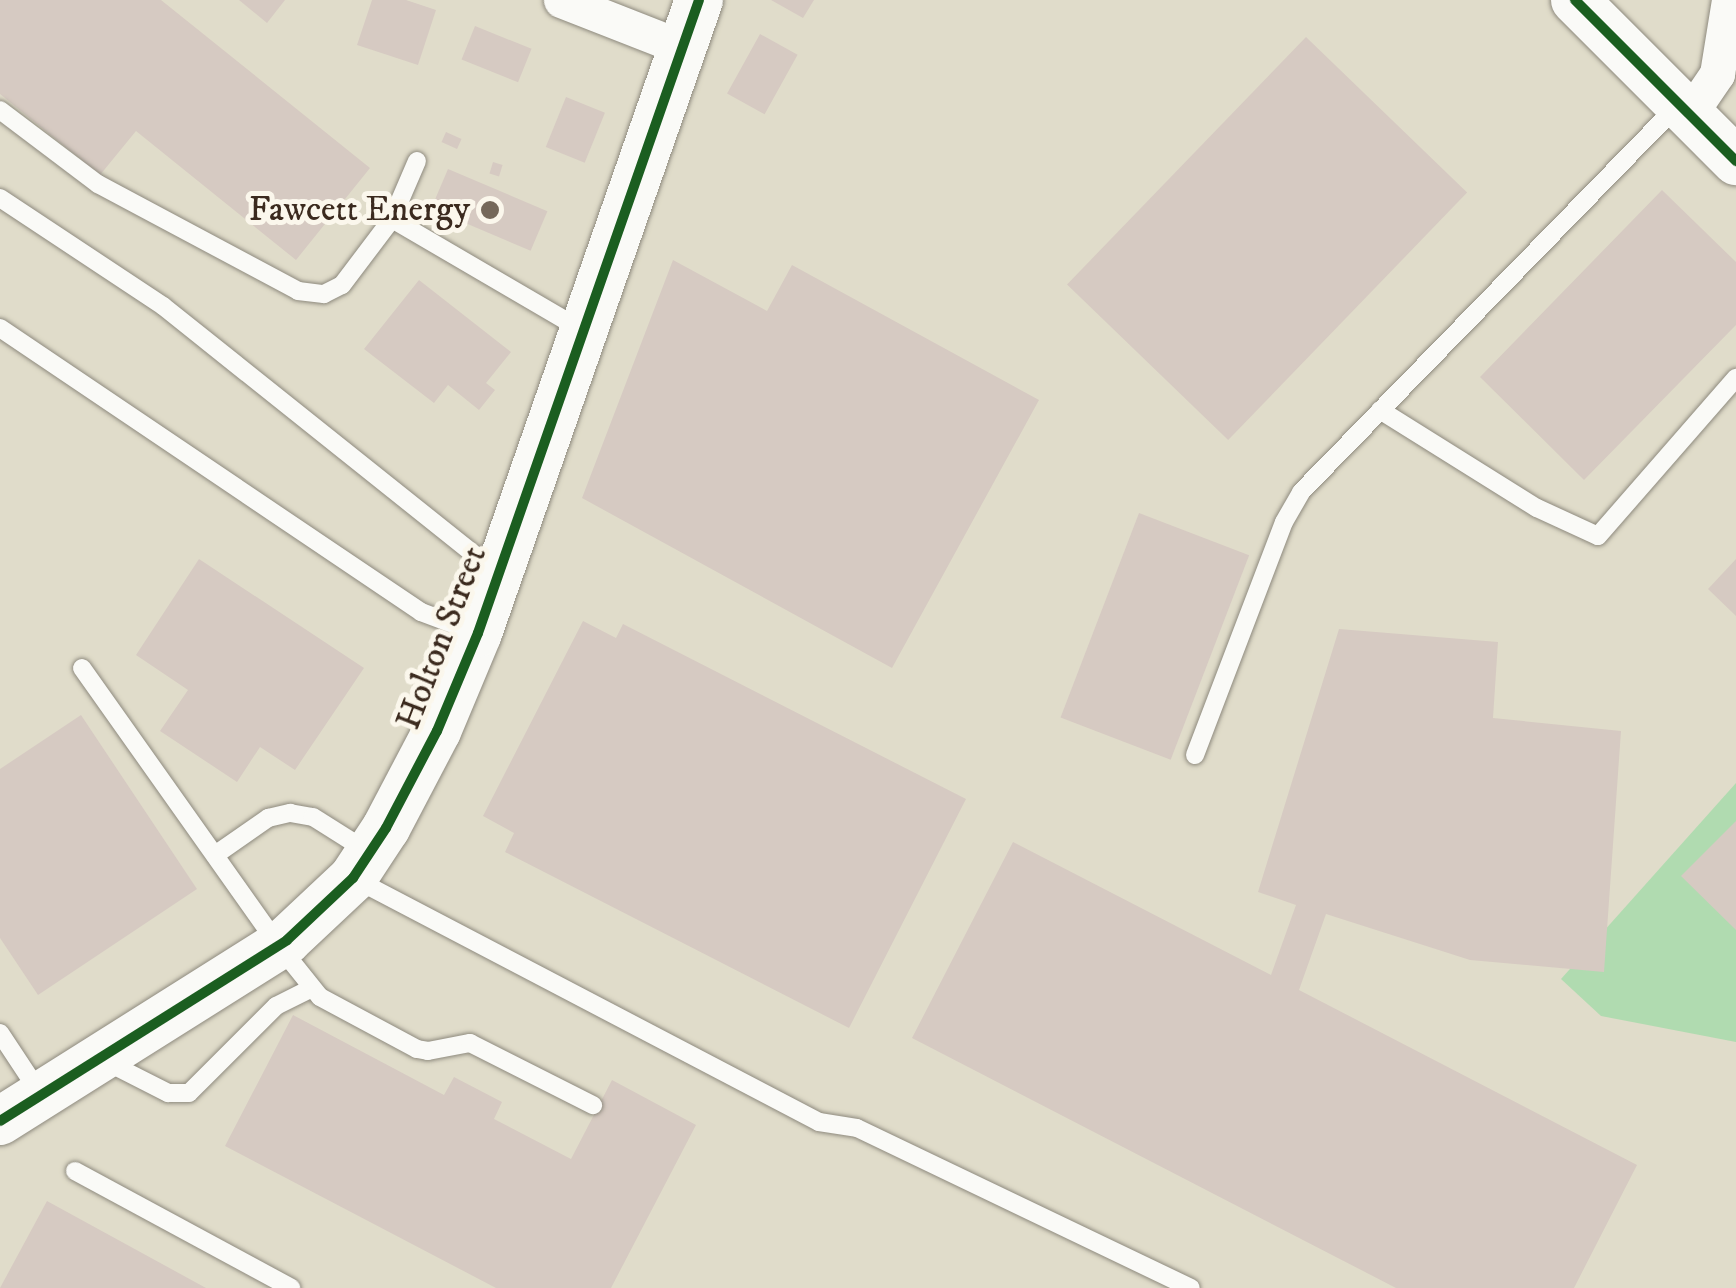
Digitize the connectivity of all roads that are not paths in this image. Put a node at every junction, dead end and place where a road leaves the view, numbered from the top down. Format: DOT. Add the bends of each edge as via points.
graph roads {
  1 [pos="561,0"];
  2 [pos="699,0"];
  3 [pos="1575,0"];
  4 [pos="1730,0"];
  5 [pos="681,48"];
  6 [pos="0,110"];
  7 [pos="1684,110"];
  8 [pos="417,161"];
  9 [pos="1736,161"];
  10 [pos="0,198"];
  11 [pos="392,219"];
  12 [pos="0,328"];
  13 [pos="582,330"];
  14 [pos="1736,378"];
  15 [pos="1380,410"];
  16 [pos="498,573"];
  17 [pos="478,633"];
  18 [pos="82,668"];
  19 [pos="1195,754"];
  20 [pos="215,855"];
  21 [pos="362,866"];
  22 [pos="279,946"];
  23 [pos="312,988"];
  24 [pos="0,1033"];
  25 [pos="100,1058"];
  26 [pos="41,1096"];
  27 [pos="593,1105"];
  28 [pos="0,1121"];
  29 [pos="75,1171"];
  30 [pos="290,1288"];
  31 [pos="1191,1288"];
  1 -- 5 [label="street"];
  2 -- 5 [label="street, Holton Street"];
  3 -- 7 [label="street"];
  4 -- 7 [label="street" via="1717,74"];
  5 -- 13 [label="street, Holton Street"];
  6 -- 11 [label="lane" via="98,184 304,293 324,294 342,284"];
  7 -- 9 [label="street"];
  7 -- 15 [label="lane"];
  8 -- 11 [label="lane"];
  10 -- 16 [label="lane" via="163,306"];
  11 -- 13 [label="lane"];
  12 -- 17 [label="lane" via="421,612"];
  13 -- 16 [label="street, Holton Street"];
  14 -- 15 [label="lane" via="1598,536 1537,508"];
  15 -- 19 [label="lane" via="1288,512"];
  16 -- 17 [label="street, Holton Street"];
  17 -- 21 [label="street, Holton Street" via="438,731"];
  18 -- 20 [label="lane"];
  20 -- 21 [label="lane" via="268,818 290,814 313,817"];
  20 -- 22 [label="lane"];
  21 -- 22 [label="street, Holton Street"];
  21 -- 31 [label="lane" via="818,1122 857,1128"];
  22 -- 23 [label="lane"];
  22 -- 25 [label="street, Holton Street"];
  23 -- 25 [label="lane" via="276,1006 189,1092 168,1093"];
  23 -- 27 [label="lane" via="417,1049 470,1043"];
  24 -- 26 [label="lane"];
  25 -- 26 [label="street, Holton Street"];
  26 -- 28 [label="street, Holton Street"];
  29 -- 30 [label="lane"];
}
